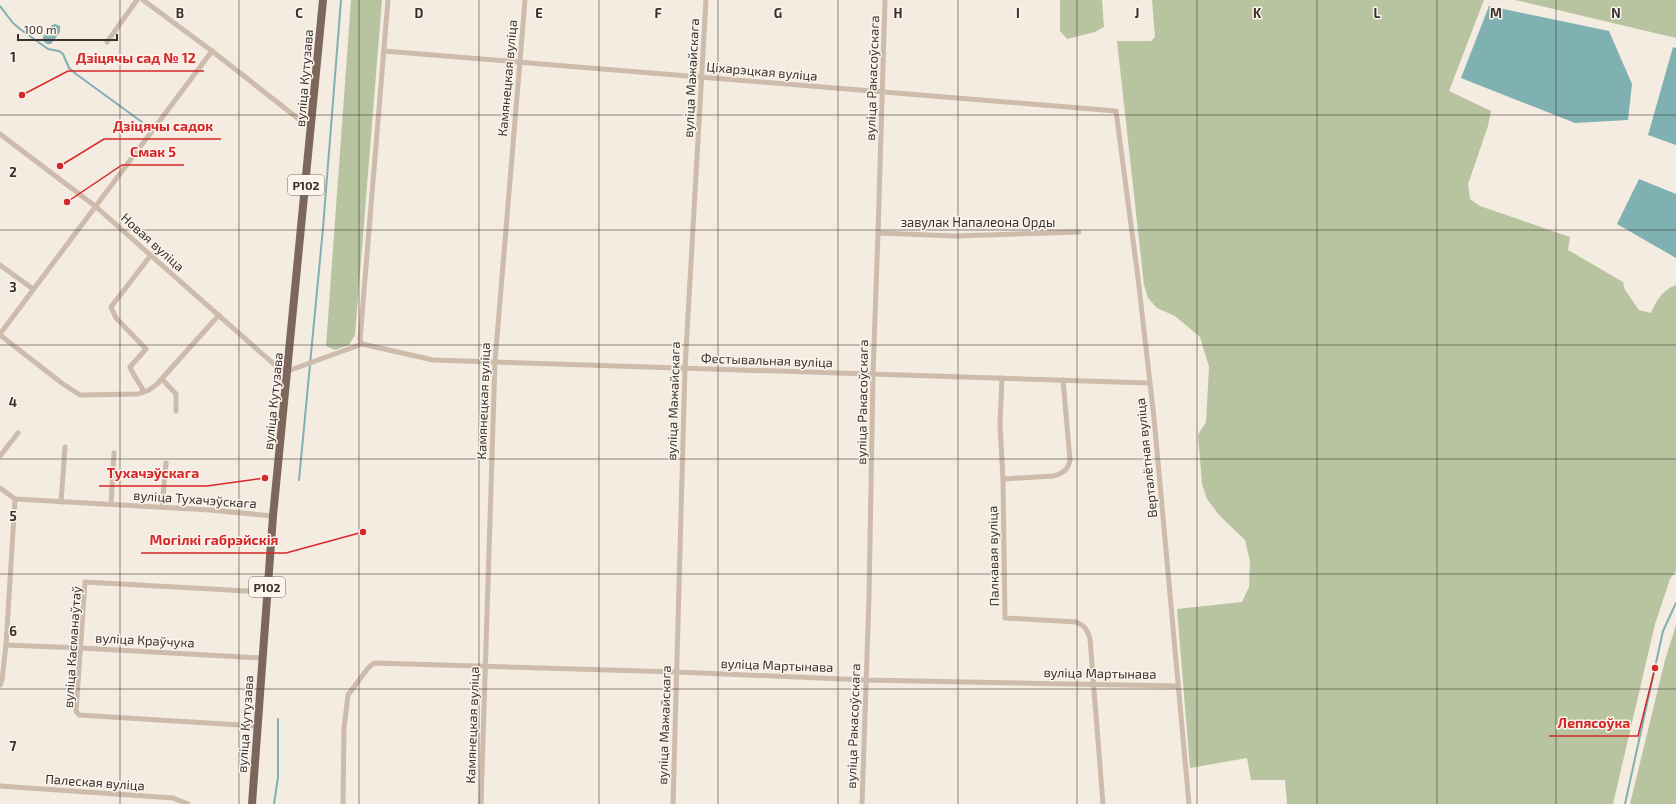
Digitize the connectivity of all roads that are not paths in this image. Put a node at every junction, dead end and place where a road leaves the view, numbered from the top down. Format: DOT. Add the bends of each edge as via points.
graph roads {
  1 [pos="137,0"];
  2 [pos="143,0"];
  3 [pos="323,0"];
  4 [pos="388,0"];
  5 [pos="525,0"];
  6 [pos="706,0"];
  7 [pos="885,0"];
  8 [pos="107,42"];
  9 [pos="212,51"];
  10 [pos="384,52"];
  11 [pos="520,62"];
  12 [pos="702,77"];
  13 [pos="882,92"];
  14 [pos="1116,111"];
  15 [pos="312,126"];
  16 [pos="0,134"];
  17 [pos="95,206"];
  18 [pos="878,232"];
  19 [pos="1079,232"];
  20 [pos="151,255"];
  21 [pos="0,265"];
  22 [pos="33,289"];
  23 [pos="218,315"];
  24 [pos="0,334"];
  25 [pos="361,342"];
  26 [pos="495,361"];
  27 [pos="685,368"];
  28 [pos="288,371"];
  29 [pos="873,374"];
  30 [pos="1002,378"];
  31 [pos="162,379"];
  32 [pos="1063,380"];
  33 [pos="1150,383"];
  34 [pos="144,392"];
  35 [pos="176,411"];
  36 [pos="18,433"];
  37 [pos="65,447"];
  38 [pos="114,453"];
  39 [pos="0,456"];
  40 [pos="166,463"];
  41 [pos="1003,479"];
  42 [pos="0,488"];
  43 [pos="15,499"];
  44 [pos="61,502"];
  45 [pos="111,504"];
  46 [pos="162,507"];
  47 [pos="273,516"];
  48 [pos="267,592"];
  49 [pos="6,645"];
  50 [pos="81,648"];
  51 [pos="262,658"];
  52 [pos="485,666"];
  53 [pos="677,672"];
  54 [pos="865,680"];
  55 [pos="1092,684"];
  56 [pos="0,685"];
  57 [pos="1178,686"];
  58 [pos="257,726"];
  59 [pos="0,786"];
  60 [pos="188,804"];
  61 [pos="252,804"];
  62 [pos="343,804"];
  63 [pos="481,804"];
  64 [pos="672,804"];
  65 [pos="862,804"];
  66 [pos="1103,804"];
  67 [pos="1189,804"];
  1 -- 8 [label="street"];
  2 -- 9 [label="street"];
  3 -- 15 [label="main road, вуліца Кутузава / Р102"];
  4 -- 10 [label="street"];
  5 -- 11 [label="street, Камянецкая вуліца"];
  6 -- 12 [label="street, вуліца Мажайскага"];
  7 -- 13 [label="street, вуліца Ракасоўскага"];
  9 -- 15 [label="street" via="305,124"];
  9 -- 17 [label="street"];
  10 -- 11 [label="street, Ціхарэцкая вуліца"];
  10 -- 25 [label="street"];
  11 -- 12 [label="street, Ціхарэцкая вуліца"];
  11 -- 26 [label="street, Камянецкая вуліца"];
  12 -- 13 [label="street, Ціхарэцкая вуліца"];
  12 -- 27 [label="street, вуліца Мажайскага"];
  13 -- 14 [label="street, Ціхарэцкая вуліца"];
  13 -- 18 [label="street, вуліца Ракасоўскага"];
  14 -- 33 [label="street, Верталётная вуліца"];
  15 -- 28 [label="main road, вуліца Кутузава / Р102"];
  16 -- 17 [label="street, Новая вуліца"];
  17 -- 20 [label="street, Новая вуліца"];
  17 -- 22 [label="street"];
  18 -- 19 [label="street, завулак Напалеона Орды" via="955,236"];
  18 -- 29 [label="street, вуліца Ракасоўскага"];
  20 -- 23 [label="street, Новая вуліца"];
  20 -- 34 [label="street" via="111,307 116,318 146,349 130,367"];
  21 -- 22 [label="street"];
  22 -- 24 [label="street"];
  23 -- 28 [label="street, Новая вуліца" via="274,364"];
  23 -- 31 [label="street"];
  24 -- 34 [label="street" via="80,395"];
  25 -- 26 [label="street, Фестывальная вуліца" via="433,360"];
  25 -- 28 [label="street"];
  26 -- 27 [label="street, Фестывальная вуліца"];
  26 -- 52 [label="street, Камянецкая вуліца"];
  27 -- 29 [label="street, Фестывальная вуліца"];
  27 -- 53 [label="street, вуліца Мажайскага"];
  28 -- 47 [label="main road, вуліца Кутузава / Р102"];
  29 -- 30 [label="street, Фестывальная вуліца"];
  29 -- 54 [label="street, вуліца Ракасоўскага"];
  30 -- 32 [label="street, Фестывальная вуліца"];
  30 -- 41 [label="street, Палкавая вуліца" via="1000,424"];
  31 -- 34 [label="street"];
  31 -- 35 [label="street" via="176,394"];
  32 -- 33 [label="street, Фестывальная вуліца"];
  32 -- 41 [label="street" via="1070,460 1067,469 1062,474 1054,476"];
  33 -- 57 [label="street, Верталётная вуліца"];
  36 -- 39 [label="street"];
  37 -- 44 [label="street"];
  38 -- 45 [label="street"];
  40 -- 46 [label="street"];
  41 -- 55 [label="street, Палкавая вуліца" via="1005,618 1076,622 1083,625 1090,639"];
  42 -- 43 [label="street"];
  43 -- 44 [label="street, вуліца Тухачэўскага"];
  43 -- 49 [label="street"];
  44 -- 45 [label="street, вуліца Тухачэўскага"];
  45 -- 46 [label="street, вуліца Тухачэўскага"];
  46 -- 47 [label="street, вуліца Тухачэўскага"];
  47 -- 48 [label="main road, вуліца Кутузава / Р102"];
  48 -- 50 [label="street, вуліца Касманаўтаў" via="85,582"];
  48 -- 51 [label="main road, вуліца Кутузава / Р102"];
  49 -- 50 [label="street, вуліца Краўчука"];
  49 -- 56 [label="street"];
  50 -- 51 [label="street, вуліца Краўчука"];
  50 -- 58 [label="street, вуліца Касманаўтаў" via="76,711 79,714"];
  51 -- 58 [label="main road, вуліца Кутузава / Р102"];
  52 -- 53 [label="street, вуліца Мартынава"];
  52 -- 62 [label="street, вуліца Мартынава" via="374,663 368,668 348,695 344,728"];
  52 -- 63 [label="street, Камянецкая вуліца"];
  53 -- 54 [label="street, вуліца Мартынава"];
  53 -- 64 [label="street, вуліца Мажайскага"];
  54 -- 55 [label="street, вуліца Мартынава"];
  54 -- 65 [label="street, вуліца Ракасоўскага"];
  55 -- 57 [label="street, вуліца Мартынава"];
  55 -- 66 [label="street, Палкавая вуліца"];
  57 -- 67 [label="street, Верталётная вуліца"];
  58 -- 61 [label="main road, вуліца Кутузава / Р102"];
  59 -- 60 [label="street, Палеская вуліца" via="173,798"];
}
